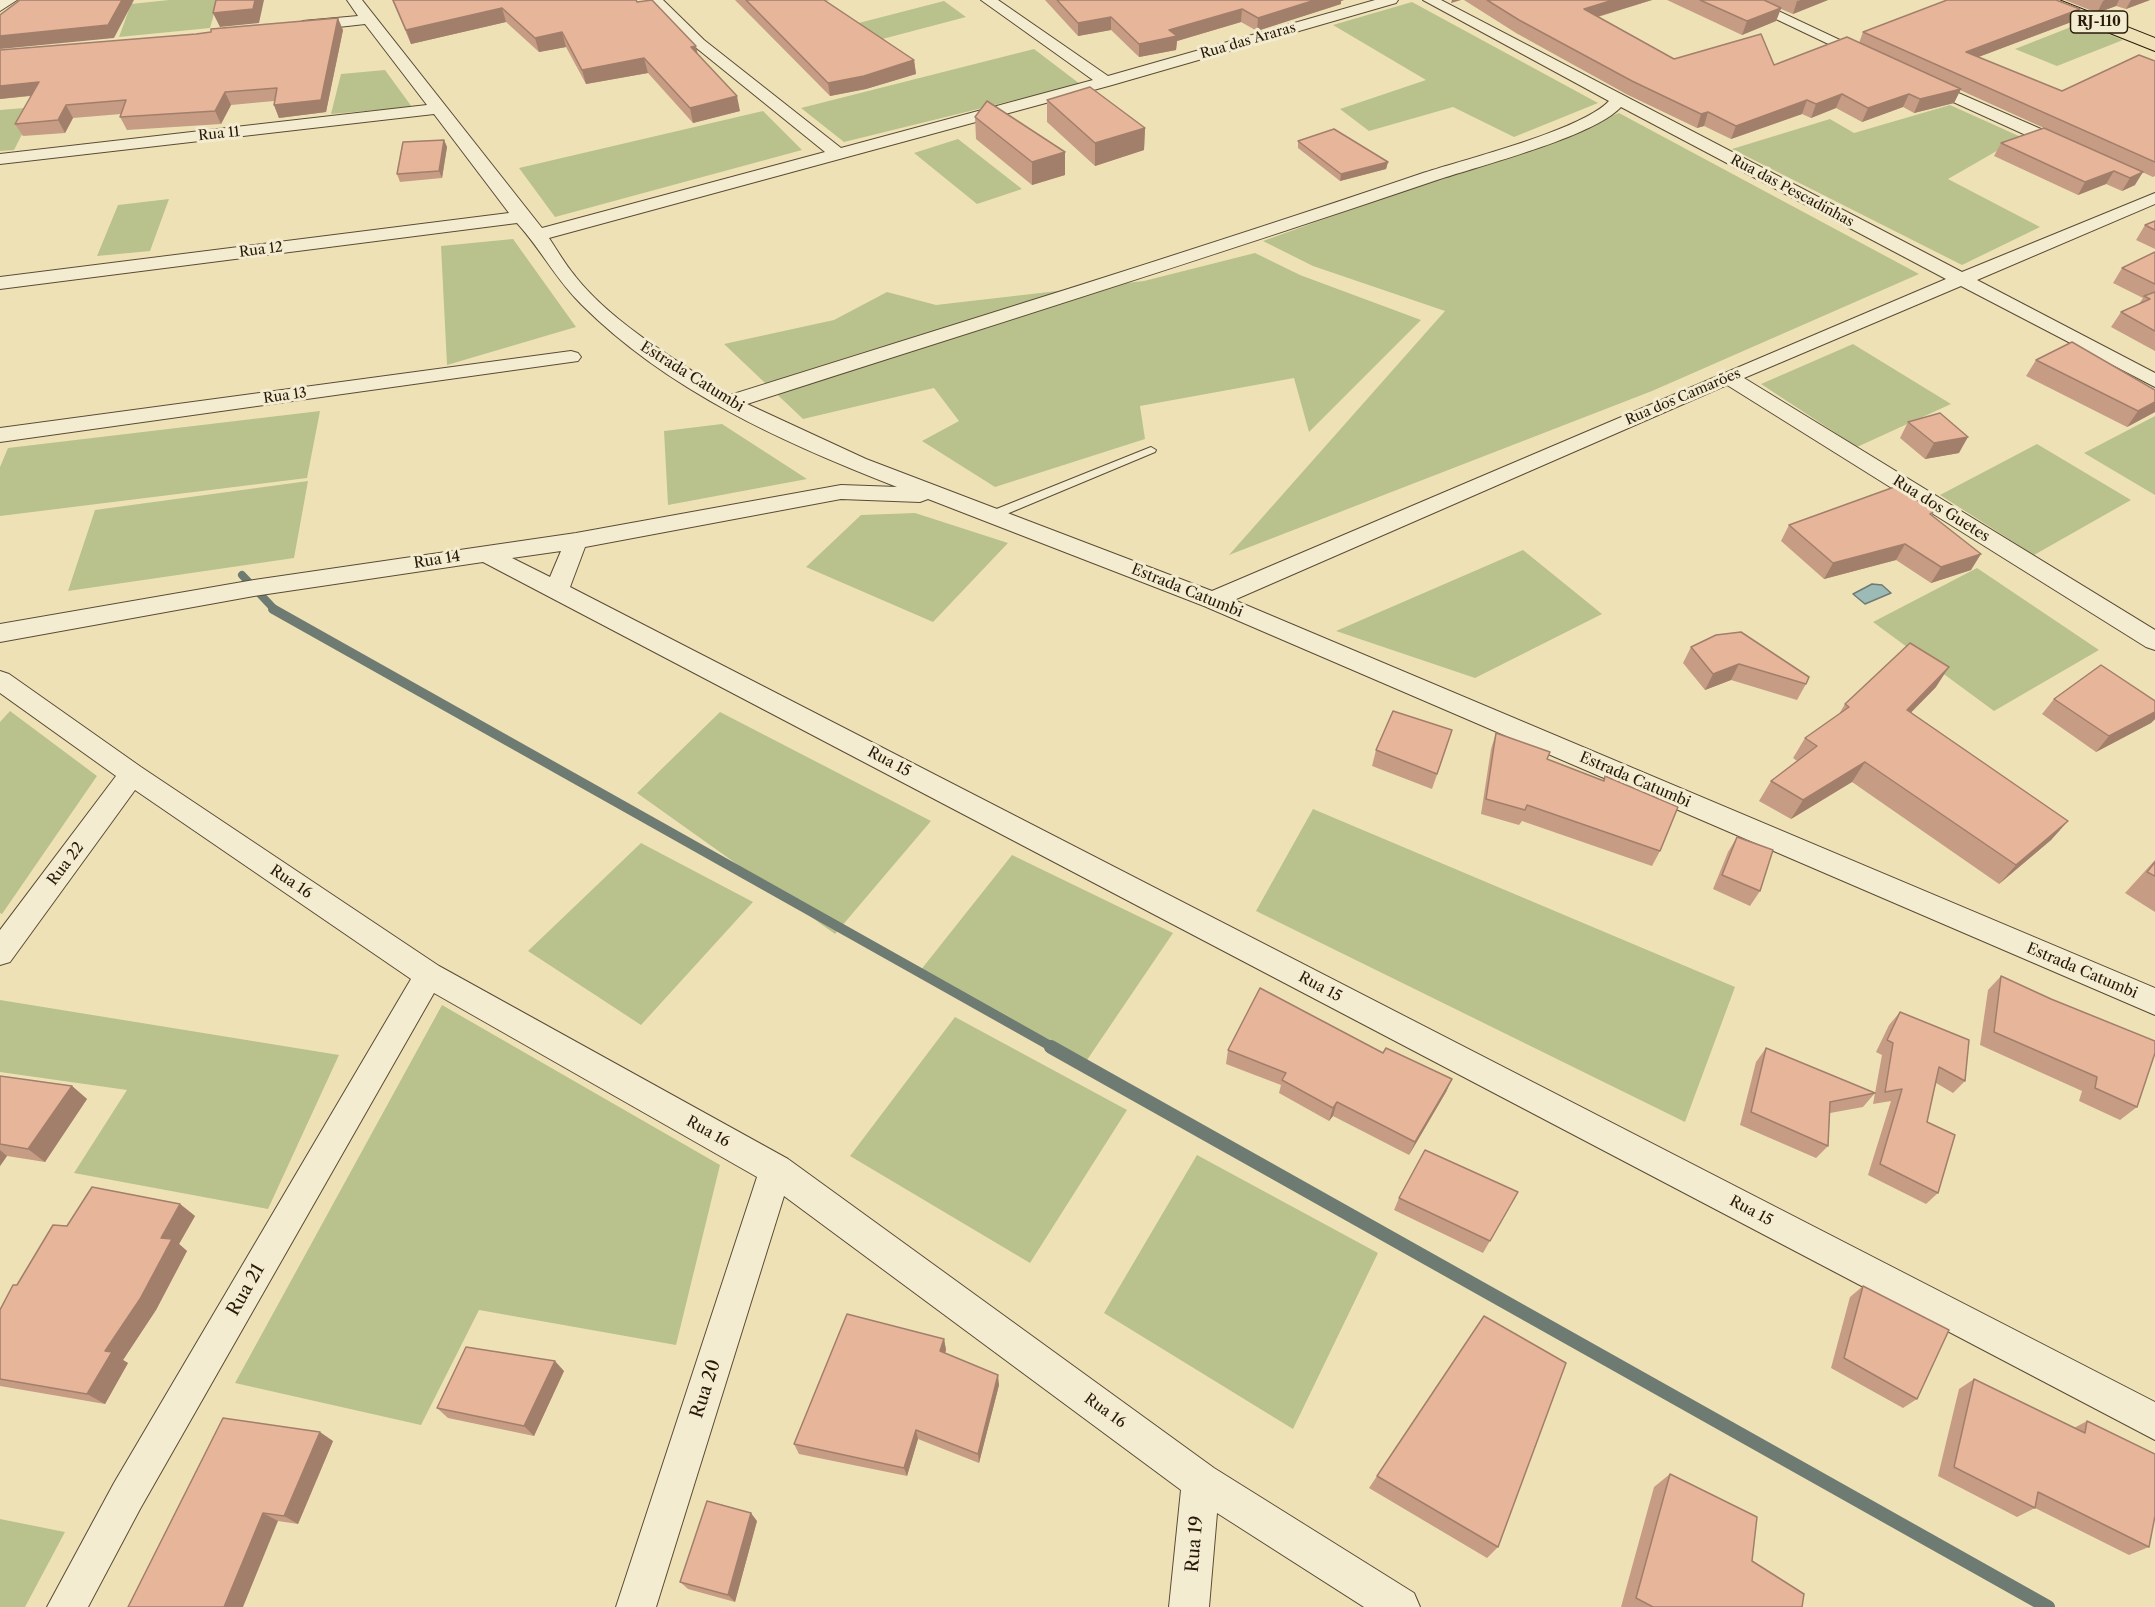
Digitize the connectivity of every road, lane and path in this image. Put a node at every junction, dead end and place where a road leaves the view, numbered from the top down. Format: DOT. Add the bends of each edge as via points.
graph roads {
  1 [pos="10,0"];
  2 [pos="354,0"];
  3 [pos="655,0"];
  4 [pos="988,0"];
  5 [pos="1390,0"];
  6 [pos="1430,0"];
  7 [pos="1743,0"];
  8 [pos="2043,0"];
  9 [pos="2070,0"];
  10 [pos="0,7"];
  11 [pos="369,20"];
  12 [pos="286,28"];
  13 [pos="2155,33"];
  14 [pos="2155,45"];
  15 [pos="1881,63"];
  16 [pos="1914,78"];
  17 [pos="1106,82"];
  18 [pos="1619,99"];
  19 [pos="438,109"];
  20 [pos="838,154"];
  21 [pos="2082,154"];
  22 [pos="0,159"];
  23 [pos="2155,198"];
  24 [pos="521,217"];
  25 [pos="538,235"];
  26 [pos="1962,280"];
  27 [pos="0,283"];
  28 [pos="571,357"];
  29 [pos="1728,377"];
  30 [pos="2155,381"];
  31 [pos="728,403"];
  32 [pos="0,435"];
  33 [pos="1151,450"];
  34 [pos="858,464"];
  35 [pos="841,492"];
  36 [pos="942,495"];
  37 [pos="993,515"];
  38 [pos="576,541"];
  39 [pos="484,553"];
  40 [pos="557,590"];
  41 [pos="1212,600"];
  42 [pos="0,633"];
  43 [pos="2155,641"];
  44 [pos="0,680"];
  45 [pos="132,774"];
  46 [pos="0,953"];
  47 [pos="429,975"];
  48 [pos="2155,1002"];
  49 [pos="776,1170"];
  50 [pos="2155,1422"];
  51 [pos="1201,1481"];
  52 [pos="67,1607"];
  53 [pos="636,1607"];
  54 [pos="1189,1607"];
  55 [pos="1400,1607"];
  1 -- 10 [label="street"];
  2 -- 11 [label="street, Estrada Catumbi"];
  3 -- 20 [label="street" via="699,43"];
  4 -- 17 [label="street"];
  5 -- 17 [label="street, Rua das Araras"];
  6 -- 18 [label="street, Rua das Pescadinhas"];
  7 -- 15 [label="street"];
  8 -- 14 [label="main road, RJ-110"];
  9 -- 13 [label="main road, RJ-110"];
  11 -- 12 [label="street"];
  11 -- 19 [label="street, Estrada Catumbi"];
  16 -- 21 [label="street"];
  17 -- 20 [label="street, Rua das Araras"];
  18 -- 26 [label="street, Rua das Pescadinhas"];
  18 -- 31 [label="street" via="1605,112 1569,129 1371,197"];
  19 -- 22 [label="street, Rua 11"];
  19 -- 24 [label="street, Estrada Catumbi"];
  20 -- 25 [label="street, Rua das Araras"];
  23 -- 26 [label="street, Rua dos Camarões"];
  24 -- 25 [label="street, Estrada Catumbi"];
  24 -- 27 [label="street, Rua 12"];
  25 -- 31 [label="street, Estrada Catumbi" via="568,280 590,303 655,356"];
  26 -- 29 [label="street, Rua dos Camarões"];
  26 -- 30 [label="street, Rua das Pescadinhas"];
  28 -- 32 [label="street, Rua 13"];
  29 -- 41 [label="street, Rua dos Camarões"];
  29 -- 43 [label="street, Rua dos Guetes"];
  31 -- 34 [label="street, Estrada Catumbi"];
  33 -- 37 [label="lane"];
  34 -- 35 [label="street"];
  34 -- 36 [label="street, Estrada Catumbi"];
  35 -- 36 [label="street, Rua 14"];
  35 -- 38 [label="street, Rua 14"];
  36 -- 37 [label="street, Estrada Catumbi"];
  37 -- 41 [label="street, Estrada Catumbi"];
  38 -- 39 [label="street, Rua 14"];
  38 -- 40 [label="street"];
  39 -- 40 [label="street, Rua 15"];
  39 -- 42 [label="street, Rua 14"];
  40 -- 50 [label="street, Rua 15"];
  41 -- 48 [label="street, Estrada Catumbi"];
  44 -- 45 [label="street, Rua 16"];
  45 -- 46 [label="street, Rua 22"];
  45 -- 47 [label="street, Rua 16"];
  47 -- 49 [label="street, Rua 16"];
  47 -- 52 [label="street, Rua 21" via="126,1496"];
  49 -- 51 [label="street, Rua 16"];
  49 -- 53 [label="street, Rua 20"];
  51 -- 54 [label="street, Rua 19"];
  51 -- 55 [label="street, Rua 16"];
}
